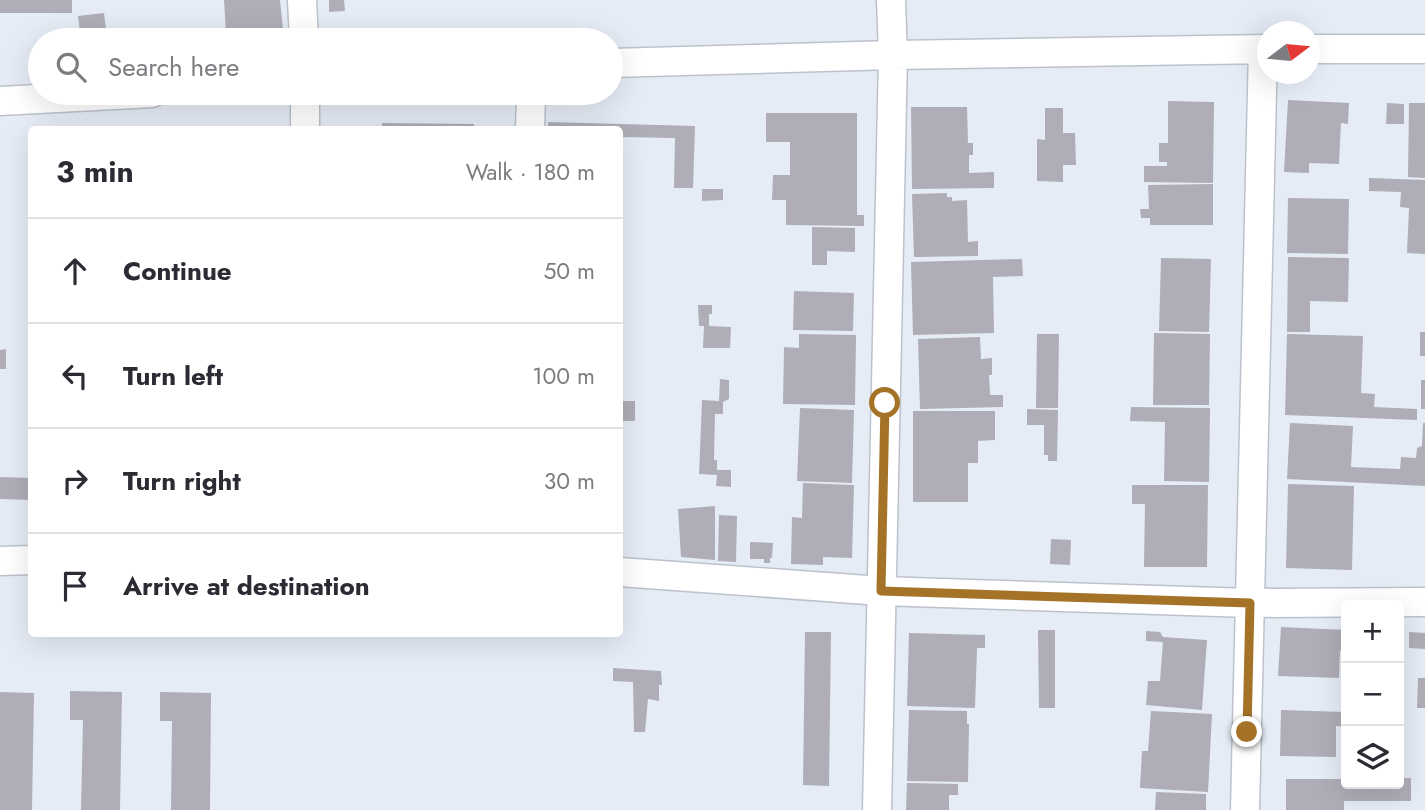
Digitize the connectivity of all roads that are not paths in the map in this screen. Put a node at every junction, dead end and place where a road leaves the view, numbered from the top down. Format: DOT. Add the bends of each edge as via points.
graph roads {
  1 [pos="302,0"];
  2 [pos="891,0"];
  3 [pos="303,28"];
  4 [pos="1320,49"];
  5 [pos="1425,49"];
  6 [pos="1257,50"];
  7 [pos="893,55"];
  8 [pos="623,63"];
  9 [pos="1264,84"];
  10 [pos="28,100"];
  11 [pos="0,101"];
  12 [pos="305,105"];
  13 [pos="531,105"];
  14 [pos="305,126"];
  15 [pos="530,126"];
  16 [pos="28,560"];
  17 [pos="0,561"];
  18 [pos="623,572"];
  19 [pos="881,591"];
  20 [pos="1425,602"];
  21 [pos="1250,603"];
  22 [pos="877,810"];
  23 [pos="1245,810"];
  1 -- 3 [label="street"];
  2 -- 7 [label="street"];
  4 -- 5 [label="street"];
  6 -- 7 [label="street"];
  7 -- 8 [label="street"];
  7 -- 19 [label="street"];
  9 -- 21 [label="street"];
  10 -- 11 [label="street"];
  12 -- 14 [label="street"];
  13 -- 15 [label="street"];
  16 -- 17 [label="street"];
  18 -- 19 [label="street"];
  19 -- 21 [label="street"];
  19 -- 22 [label="street"];
  20 -- 21 [label="street"];
  21 -- 23 [label="street"];
}
